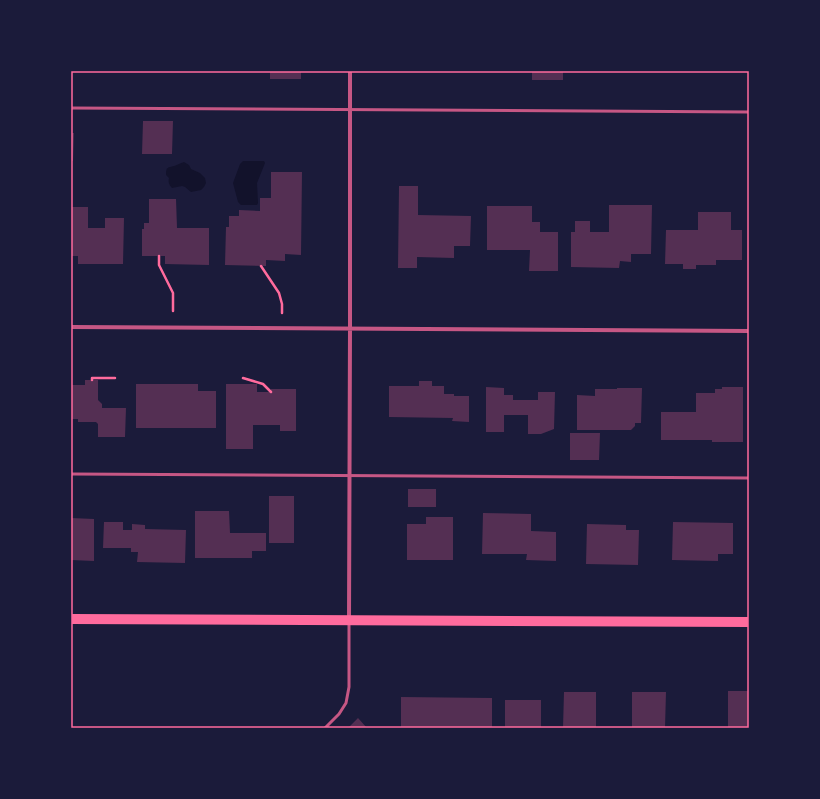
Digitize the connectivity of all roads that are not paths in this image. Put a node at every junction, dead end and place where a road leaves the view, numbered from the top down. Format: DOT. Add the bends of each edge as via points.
graph roads {
  1 [pos="350,71"];
  2 [pos="71,108"];
  3 [pos="350,109"];
  4 [pos="749,112"];
  5 [pos="71,327"];
  6 [pos="350,329"];
  7 [pos="749,331"];
  8 [pos="71,474"];
  9 [pos="350,476"];
  10 [pos="749,478"];
  11 [pos="71,619"];
  12 [pos="349,620"];
  13 [pos="749,622"];
  14 [pos="325,728"];
  1 -- 3 [label="street"];
  2 -- 3 [label="lane"];
  3 -- 4 [label="lane"];
  3 -- 6 [label="street"];
  5 -- 6 [label="street"];
  6 -- 7 [label="street"];
  6 -- 9 [label="street"];
  8 -- 9 [label="lane"];
  9 -- 10 [label="lane"];
  9 -- 12 [label="street"];
  11 -- 12 [label="main road"];
  12 -- 13 [label="main road"];
  12 -- 14 [label="lane" via="349,687 346,704"];
}
